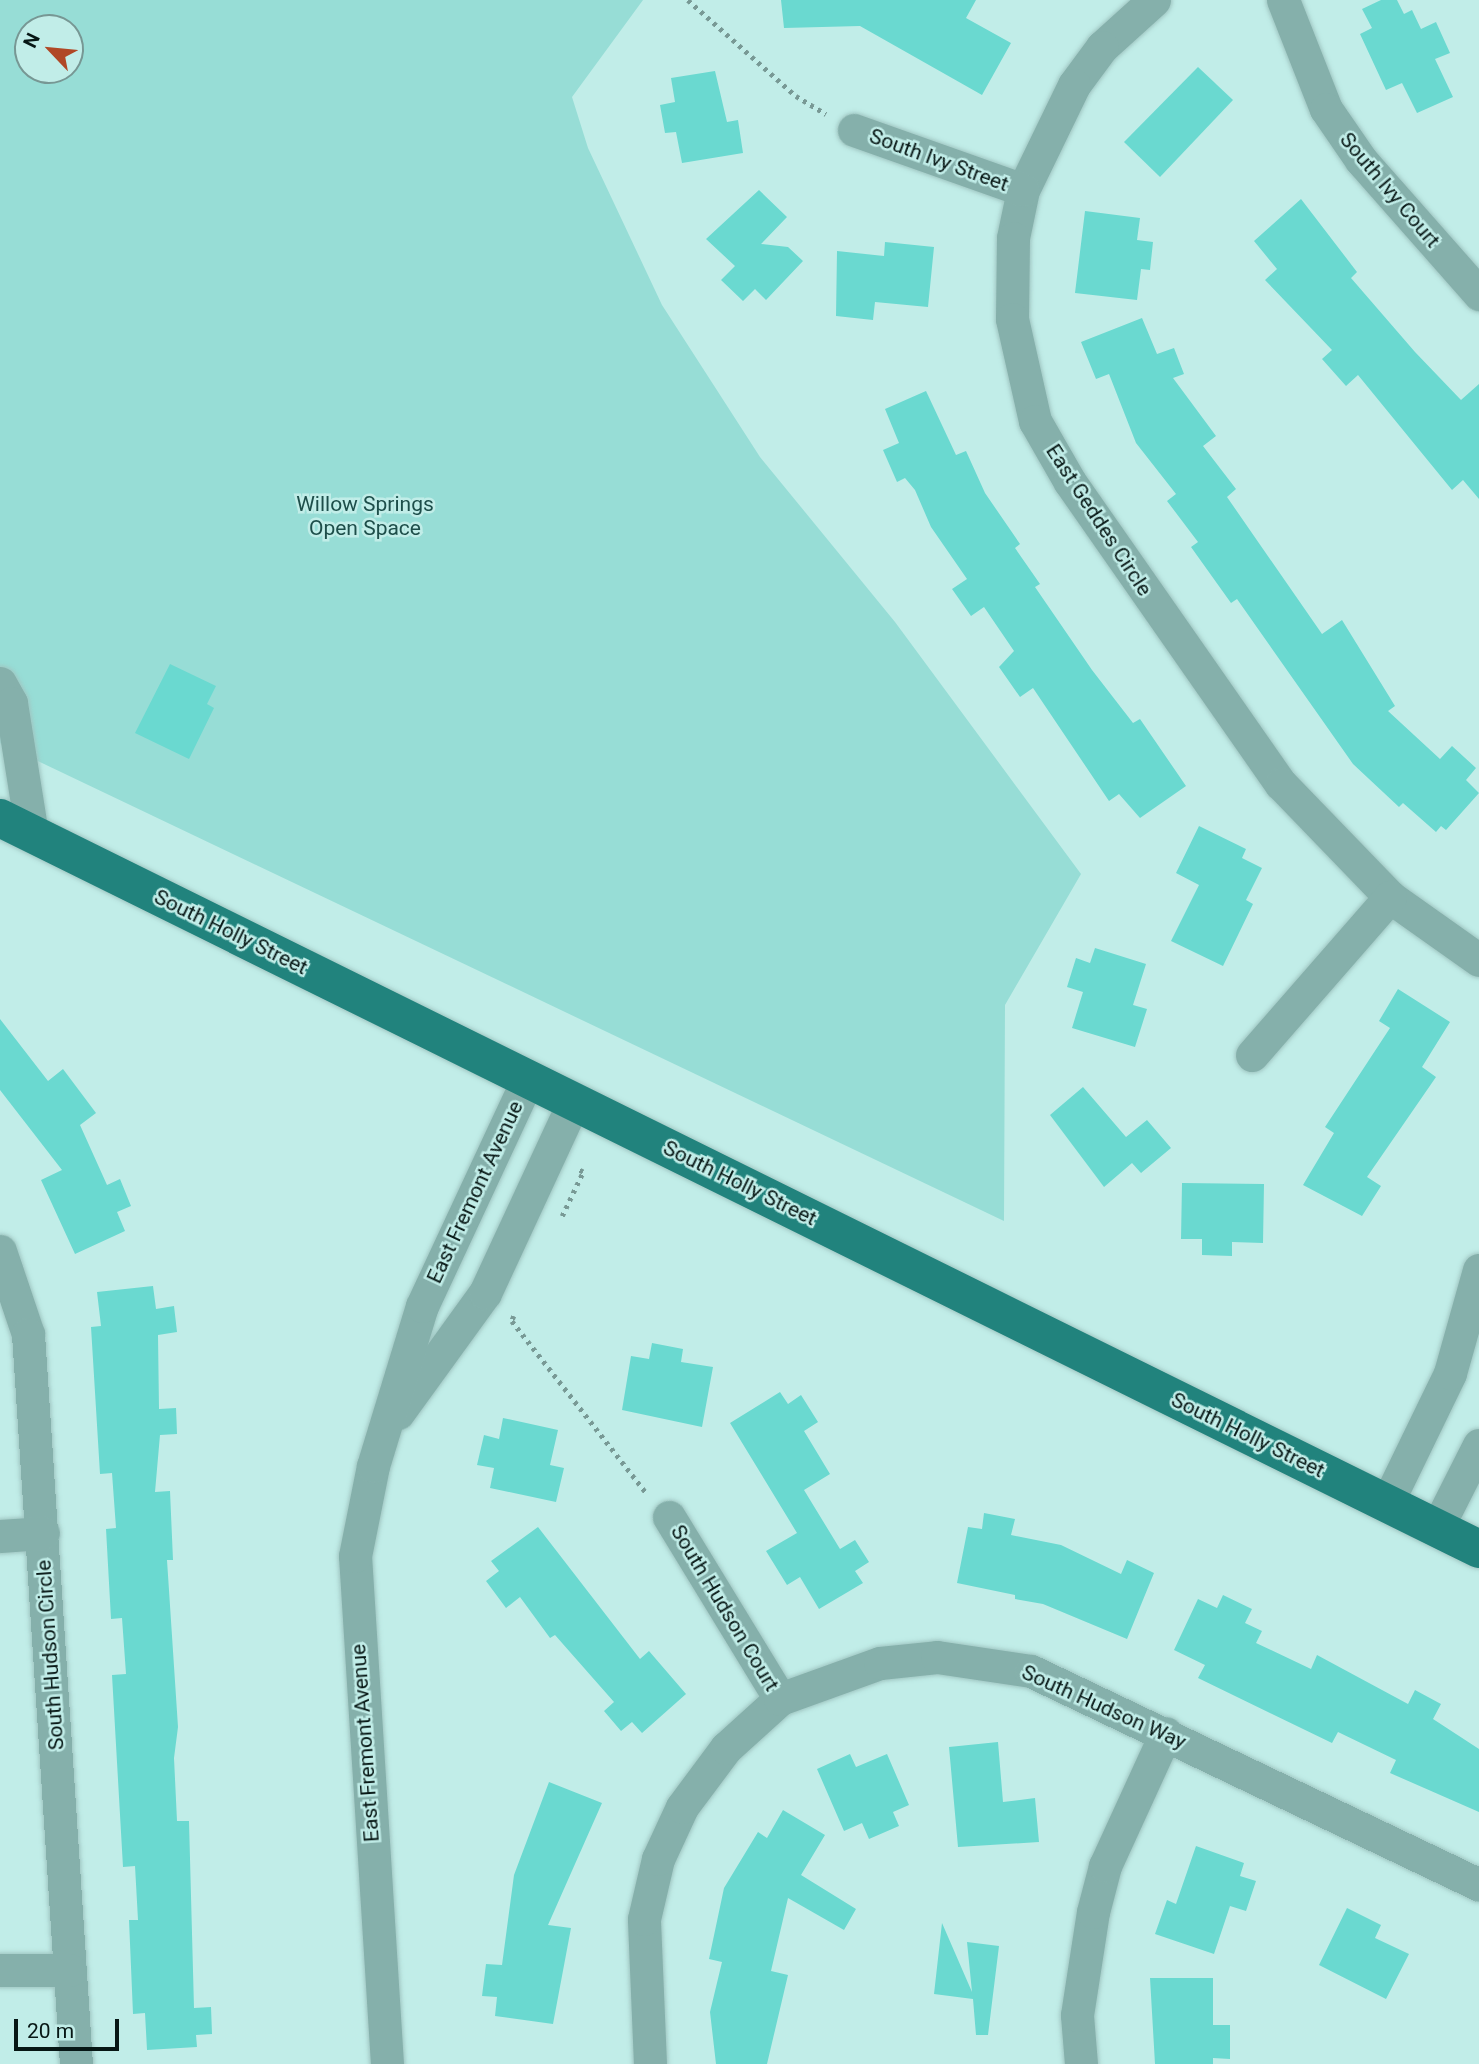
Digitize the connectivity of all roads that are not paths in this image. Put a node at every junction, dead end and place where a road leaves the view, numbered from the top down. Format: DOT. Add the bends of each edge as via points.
graph roads {
  1 [pos="1154,0"];
  2 [pos="1283,0"];
  3 [pos="854,130"];
  4 [pos="1023,190"];
  5 [pos="1479,294"];
  6 [pos="0,683"];
  7 [pos="16,826"];
  8 [pos="1390,897"];
  9 [pos="1479,960"];
  10 [pos="1252,1055"];
  11 [pos="528,1079"];
  12 [pos="574,1101"];
  13 [pos="0,1251"];
  14 [pos="1479,1270"];
  15 [pos="389,1426"];
  16 [pos="1479,1445"];
  17 [pos="1387,1503"];
  18 [pos="670,1517"];
  19 [pos="1437,1528"];
  20 [pos="43,1533"];
  21 [pos="0,1536"];
  22 [pos="1479,1549"];
  23 [pos="780,1699"];
  24 [pos="1166,1733"];
  25 [pos="1479,1885"];
  26 [pos="0,1970"];
  27 [pos="70,1970"];
  28 [pos="76,2064"];
  29 [pos="387,2064"];
  30 [pos="650,2064"];
  31 [pos="1081,2064"];
  1 -- 4 [label="street, East Geddes Circle" via="1102,47 1074,85"];
  2 -- 5 [label="street, South Ivy Court" via="1326,109 1361,160"];
  3 -- 4 [label="street, South Ivy Street"];
  4 -- 8 [label="street, East Geddes Circle" via="1013,237 1012,319 1035,421 1070,482 1250,742 1314,822"];
  6 -- 7 [label="street" via="11,703"];
  7 -- 11 [label="main road, South Holly Street"];
  8 -- 9 [label="street, East Geddes Circle"];
  8 -- 10 [label="street"];
  11 -- 12 [label="main road, South Holly Street"];
  11 -- 15 [label="street, East Fremont Avenue" via="431,1283"];
  12 -- 15 [label="street, East Fremont Avenue" via="485,1293"];
  12 -- 17 [label="main road, South Holly Street"];
  13 -- 20 [label="street, South Hudson Circle" via="29,1334"];
  14 -- 17 [label="street" via="1450,1373"];
  15 -- 29 [label="street, East Fremont Avenue" via="362,1510 355,1556"];
  16 -- 19 [label="street"];
  17 -- 19 [label="main road, South Holly Street"];
  18 -- 23 [label="street, South Hudson Court"];
  19 -- 22 [label="main road, South Holly Street"];
  20 -- 21 [label="street"];
  20 -- 27 [label="street, South Hudson Circle"];
  23 -- 24 [label="street, South Hudson Way" via="852,1670 937,1657 1031,1671"];
  23 -- 30 [label="street, South Hudson Way" via="704,1773 658,1859 643,1947"];
  24 -- 25 [label="street, South Hudson Way"];
  24 -- 31 [label="street" via="1105,1866 1093,1912 1077,2015"];
  26 -- 27 [label="street"];
  27 -- 28 [label="street, South Hudson Circle"];
}
